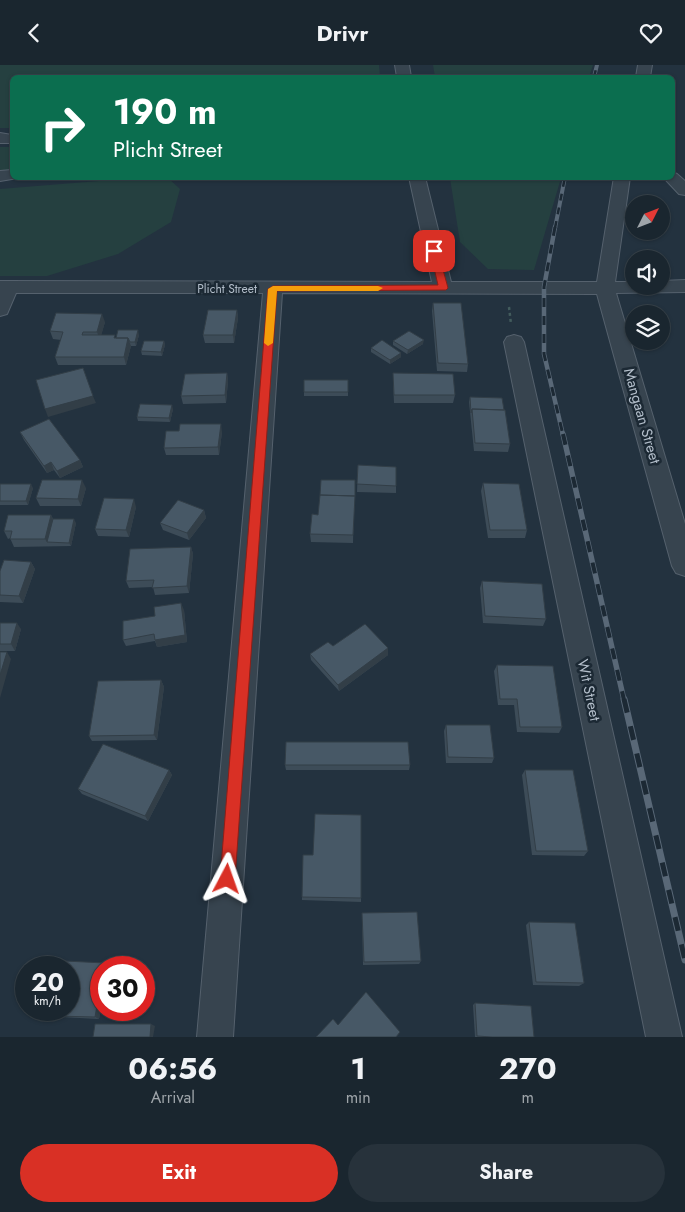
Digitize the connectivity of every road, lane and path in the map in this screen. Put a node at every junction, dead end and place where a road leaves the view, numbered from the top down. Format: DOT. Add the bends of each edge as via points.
graph roads {
  1 [pos="411,180"];
  2 [pos="622,180"];
  3 [pos="674,180"];
  4 [pos="685,190"];
  5 [pos="685,286"];
  6 [pos="5,287"];
  7 [pos="506,287"];
  8 [pos="443,288"];
  9 [pos="605,288"];
  10 [pos="273,289"];
  11 [pos="0,310"];
  12 [pos="514,342"];
  13 [pos="685,565"];
  14 [pos="215,1037"];
  15 [pos="664,1037"];
  1 -- 8 [label="street" via="421,196"];
  2 -- 9 [label="street, Mangaan Street"];
  3 -- 4 [label="street"];
  5 -- 9 [label="street, Plicht Street"];
  6 -- 10 [label="street, Plicht Street"];
  6 -- 11 [label="street"];
  7 -- 8 [label="street, Plicht Street"];
  7 -- 9 [label="street, Plicht Street"];
  7 -- 12 [label="path"];
  8 -- 10 [label="street, Plicht Street"];
  9 -- 13 [label="street, Mangaan Street"];
  10 -- 14 [label="street"];
  12 -- 15 [label="street, Wit Street"];
}
